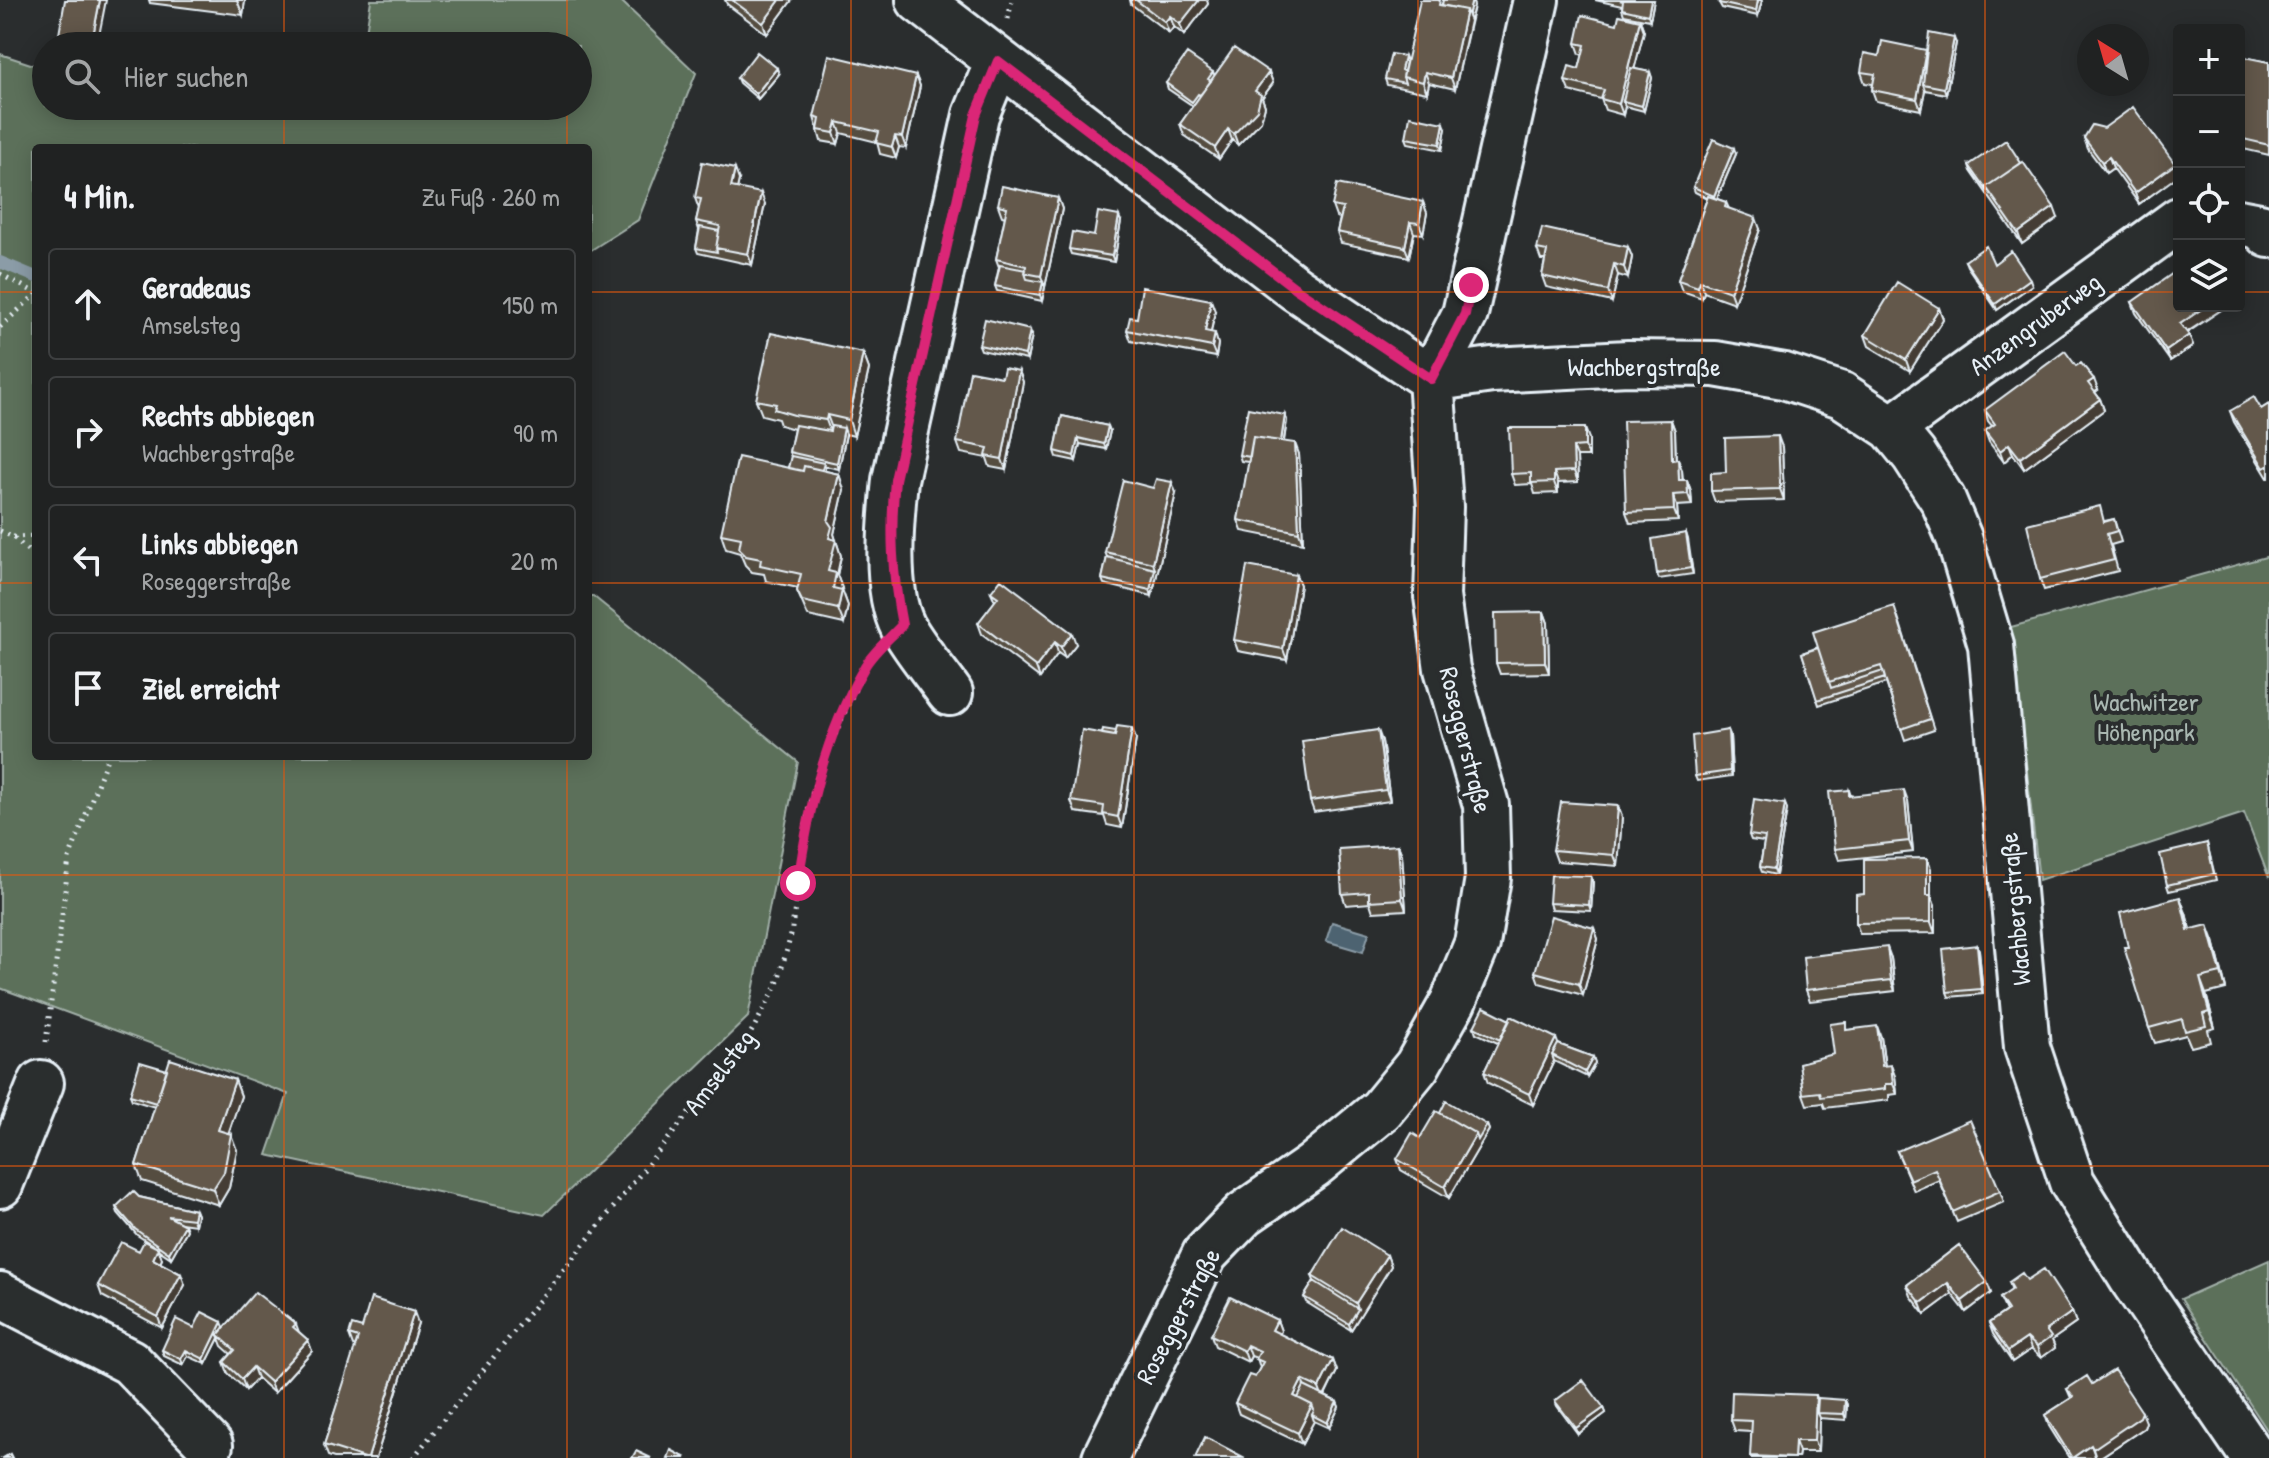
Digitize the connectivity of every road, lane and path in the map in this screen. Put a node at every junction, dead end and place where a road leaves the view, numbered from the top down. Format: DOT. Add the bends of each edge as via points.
graph roads {
  1 [pos="919,0"];
  2 [pos="1536,0"];
  3 [pos="998,61"];
  4 [pos="2245,223"];
  5 [pos="2173,224"];
  6 [pos="2269,235"];
  7 [pos="0,274"];
  8 [pos="32,291"];
  9 [pos="32,298"];
  10 [pos="0,327"];
  11 [pos="1431,379"];
  12 [pos="1892,428"];
  13 [pos="0,531"];
  14 [pos="32,536"];
  15 [pos="13,537"];
  16 [pos="32,554"];
  17 [pos="902,625"];
  18 [pos="950,693"];
  19 [pos="106,760"];
  20 [pos="41,1083"];
  21 [pos="0,1185"];
  22 [pos="0,1295"];
  23 [pos="210,1445"];
  24 [pos="413,1458"];
  25 [pos="1105,1458"];
  26 [pos="2254,1458"];
  1 -- 3 [label="street"];
  2 -- 11 [label="street" via="1465,314"];
  3 -- 11 [label="street" via="1295,288"];
  3 -- 17 [label="street" via="976,115 895,480 890,536"];
  4 -- 6 [label="street" via="2260,226"];
  5 -- 12 [label="street, Anzengruberweg"];
  7 -- 8 [label="path"];
  9 -- 10 [label="path"];
  11 -- 12 [label="street, Wachbergstraße" via="1492,370 1715,364 1784,376 1842,395"];
  11 -- 25 [label="street, Roseggerstraße" via="1440,507 1437,596 1447,669 1486,805 1488,878 1477,944 1453,1002 1417,1066 1381,1110 1244,1214 1205,1254"];
  12 -- 26 [label="street, Wachbergstraße" via="1943,500 1970,567 1991,645 2027,1047 2072,1182"];
  13 -- 15 [label="path"];
  14 -- 15 [label="path"];
  15 -- 16 [label="path"];
  17 -- 18 [label="street"];
  17 -- 24 [label="path, Amselsteg" via="866,664 821,765 809,806 791,935 776,988 745,1043"];
  19 -- 20 [label="path" via="69,859"];
  20 -- 21 [label="street"];
  22 -- 23 [label="street" via="130,1362"];
}
